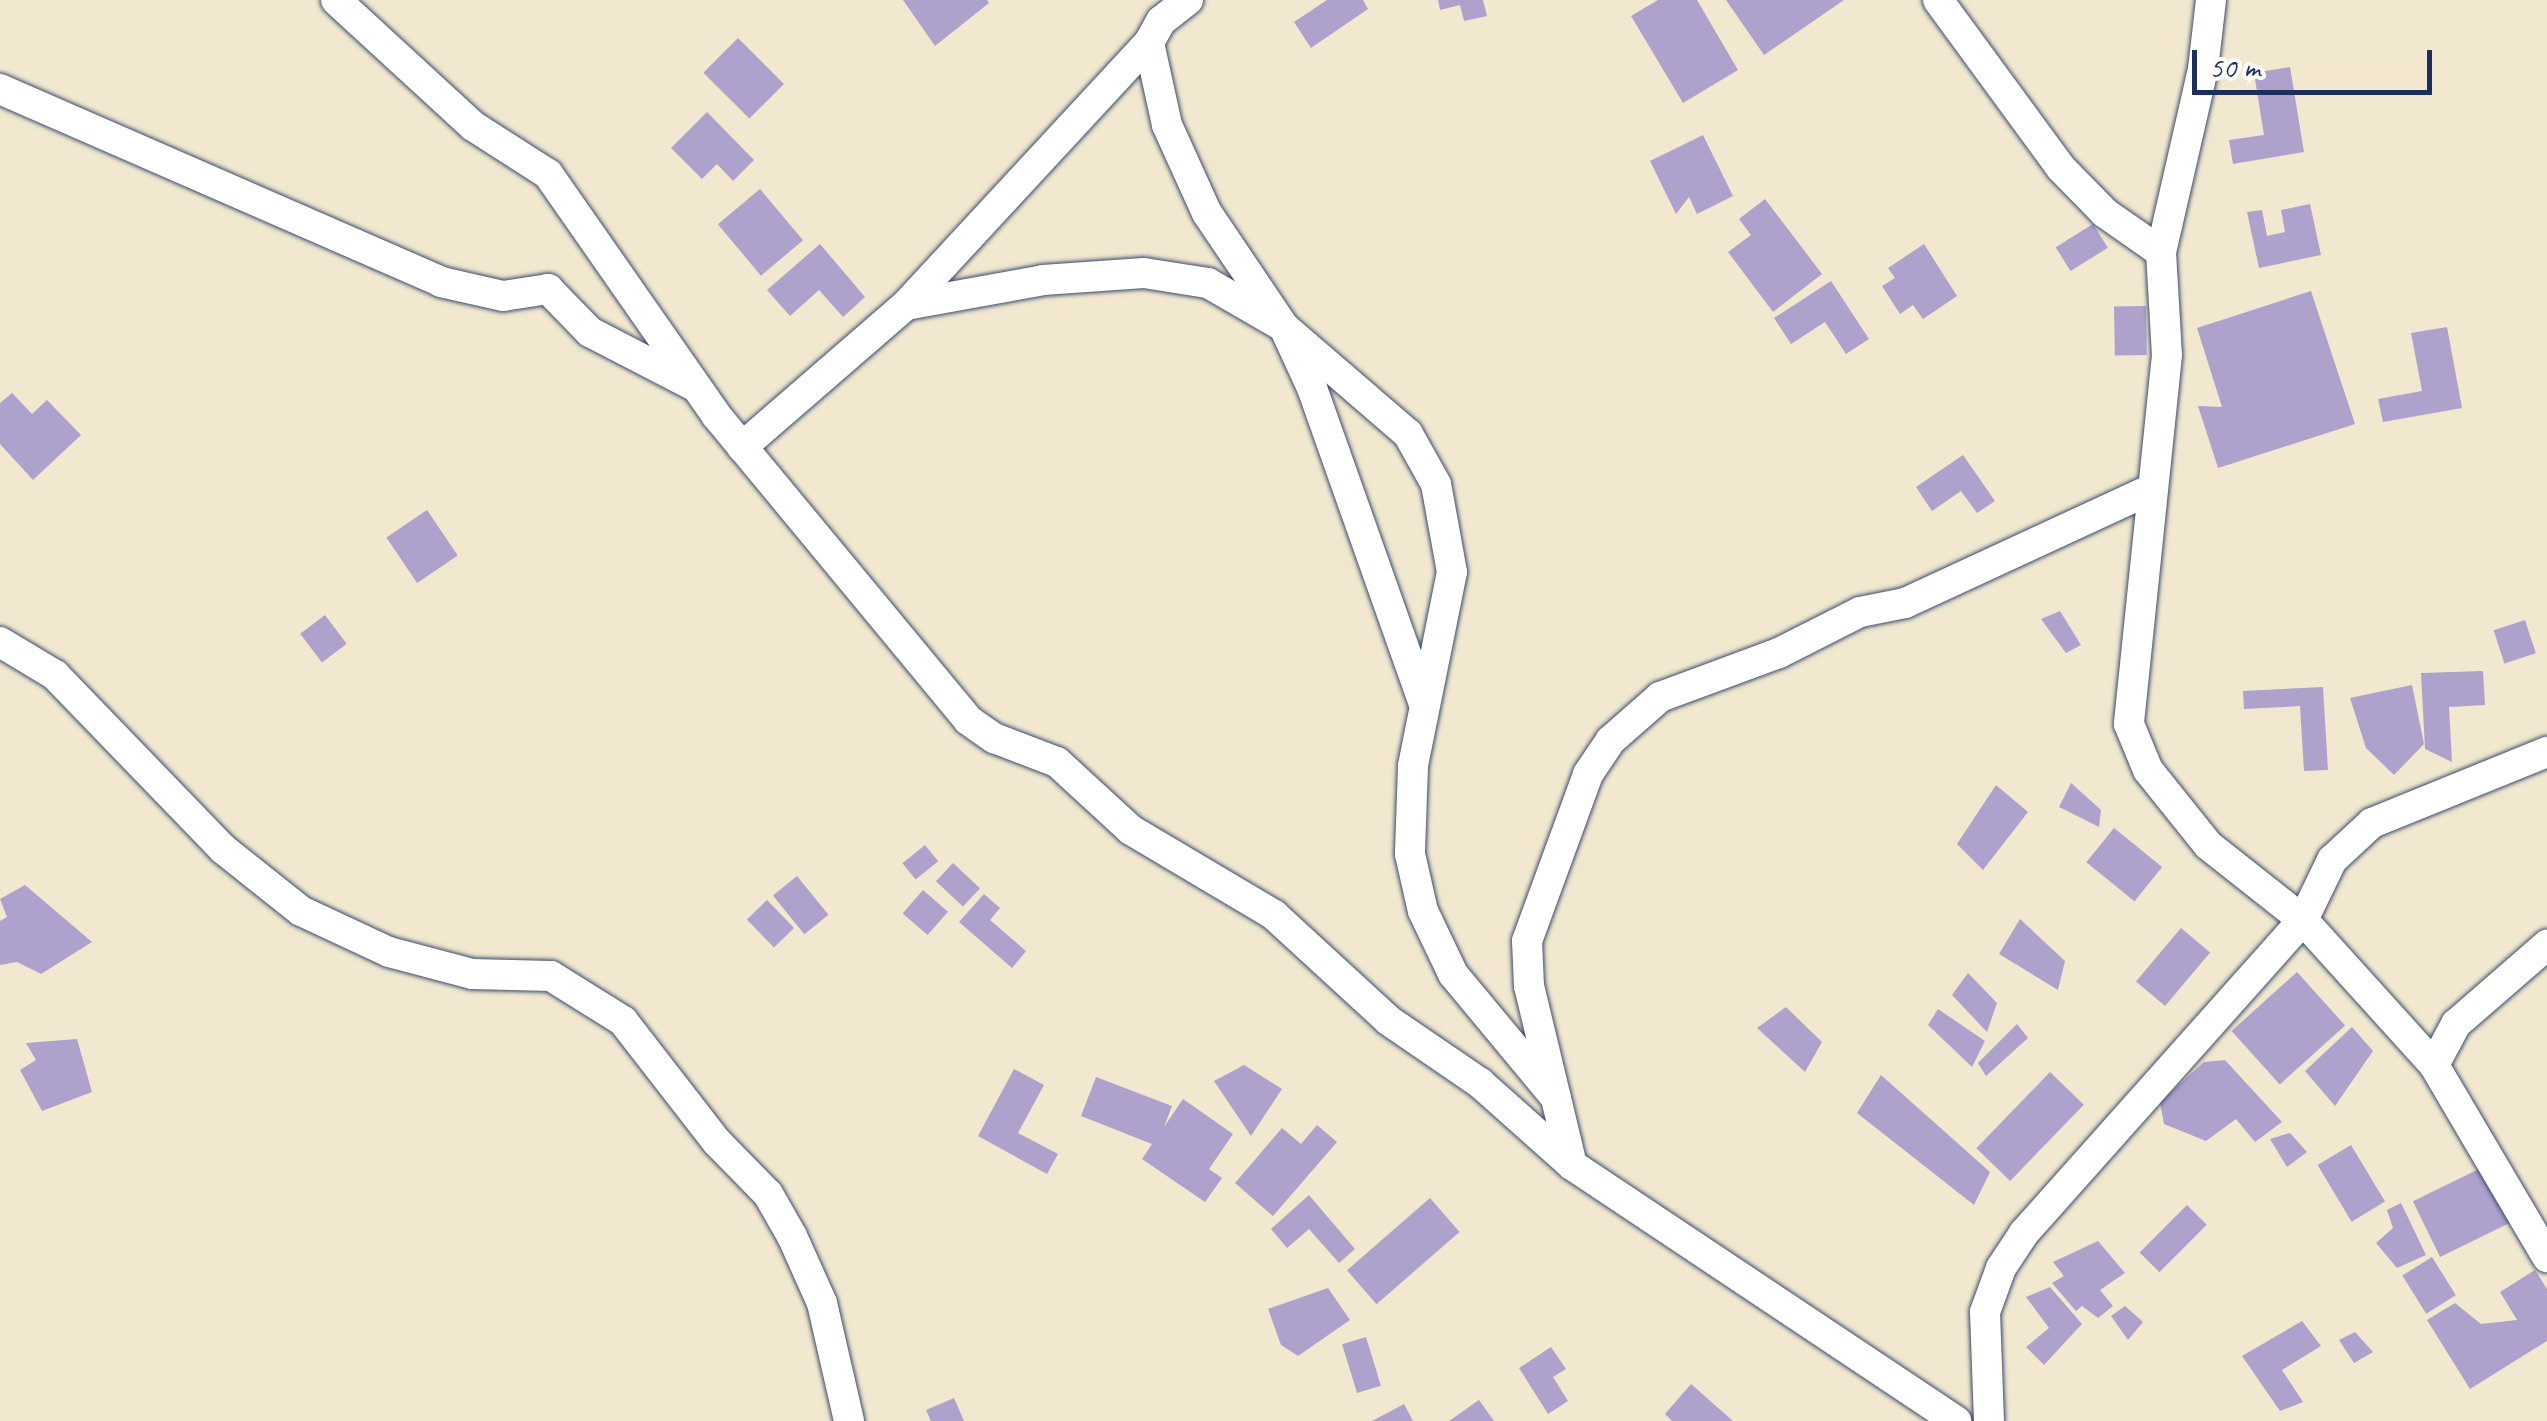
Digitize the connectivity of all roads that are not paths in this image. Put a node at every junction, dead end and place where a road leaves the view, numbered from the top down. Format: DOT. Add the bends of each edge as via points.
graph roads {
  1 [pos="336,0"];
  2 [pos="1188,0"];
  3 [pos="1938,0"];
  4 [pos="2211,0"];
  5 [pos="1149,44"];
  6 [pos="0,89"];
  7 [pos="2160,252"];
  8 [pos="906,305"];
  9 [pos="1284,328"];
  10 [pos="694,386"];
  11 [pos="742,448"];
  12 [pos="2150,490"];
  13 [pos="0,642"];
  14 [pos="1424,705"];
  15 [pos="2547,752"];
  16 [pos="2303,920"];
  17 [pos="2547,945"];
  18 [pos="2434,1066"];
  19 [pos="1556,1098"];
  20 [pos="1572,1165"];
  21 [pos="2547,1257"];
  22 [pos="848,1421"];
  23 [pos="1956,1421"];
  24 [pos="1990,1421"];
  1 -- 10 [label="street" via="473,126 548,174"];
  2 -- 5 [label="street" via="1161,21"];
  3 -- 7 [label="street" via="2070,178"];
  4 -- 7 [label="street" via="2204,69"];
  5 -- 8 [label="street"];
  5 -- 9 [label="street" via="1184,168"];
  6 -- 10 [label="street" via="441,282 503,296 548,289 590,332"];
  7 -- 12 [label="street" via="2166,355"];
  8 -- 9 [label="street" via="1043,280 1144,273 1208,283"];
  8 -- 11 [label="street"];
  9 -- 14 [label="street" via="1332,435"];
  9 -- 14 [label="street" via="1408,434 1436,484 1452,572"];
  10 -- 11 [label="street"];
  11 -- 20 [label="street" via="968,720 994,738 1057,762 1121,823 1274,914 1388,1020 1480,1083"];
  12 -- 16 [label="street" via="2129,724 2135,745 2208,846"];
  12 -- 19 [label="street" via="1905,603 1860,612 1779,654 1660,698 1610,740 1588,774 1527,941 1529,986"];
  13 -- 22 [label="street" via="55,674 222,849 302,911 389,952 455,970 551,976 623,1021 717,1142 768,1194 792,1236 822,1303"];
  14 -- 19 [label="street" via="1408,814 1423,911 1470,999"];
  15 -- 16 [label="street" via="2510,762 2352,836 2332,860"];
  16 -- 18 [label="street"];
  16 -- 24 [label="street" via="2000,1268 1986,1312"];
  17 -- 18 [label="street" via="2456,1024"];
  18 -- 21 [label="street"];
  19 -- 20 [label="street"];
  20 -- 23 [label="street"];
}
